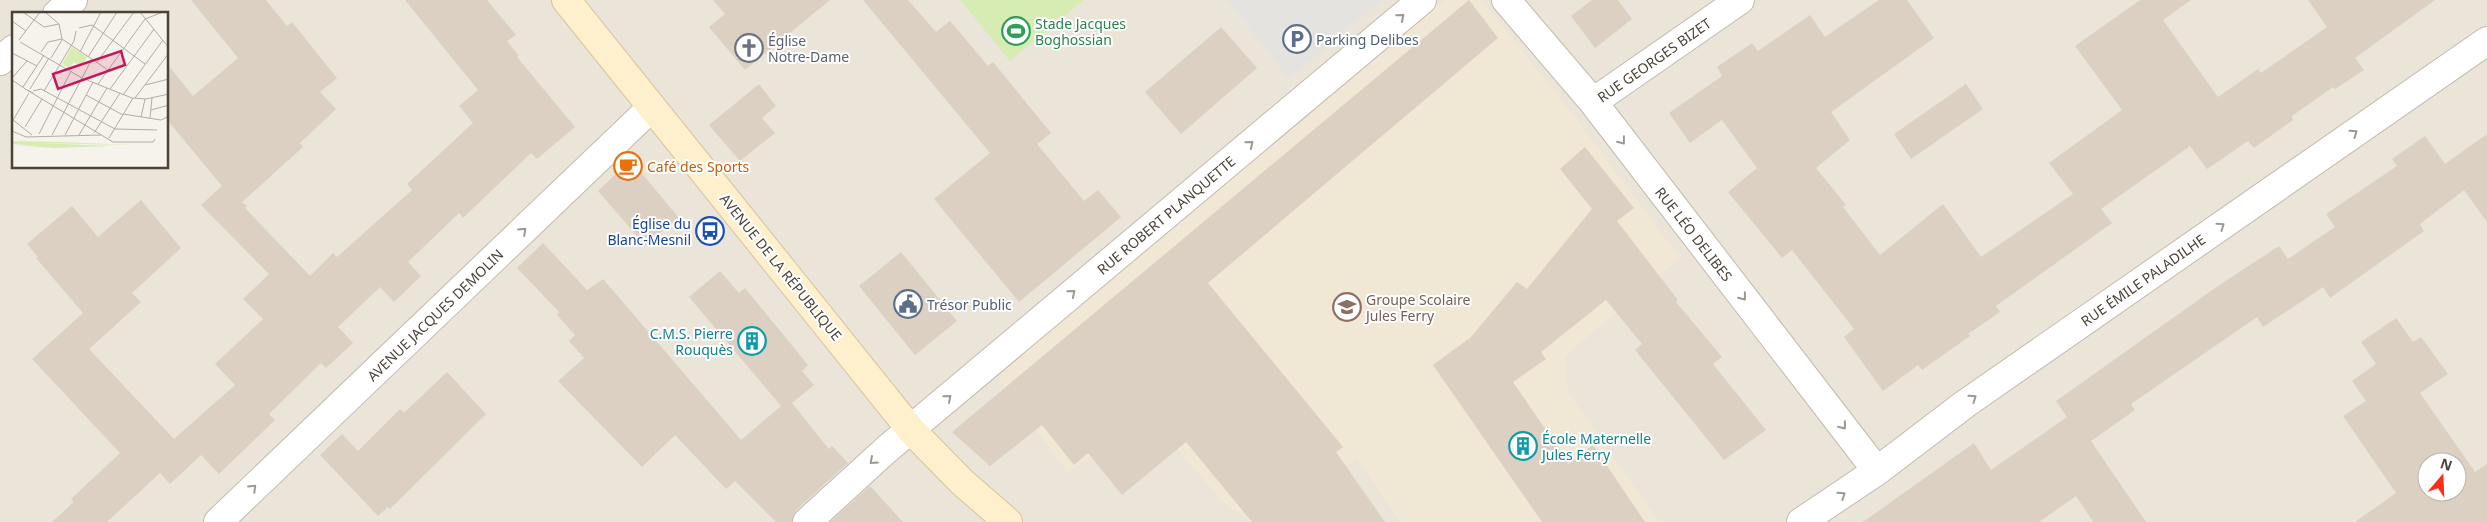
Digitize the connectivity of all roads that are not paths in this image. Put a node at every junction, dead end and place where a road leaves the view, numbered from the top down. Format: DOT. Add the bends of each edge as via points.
graph roads {
  1 [pos="73,0"];
  2 [pos="566,0"];
  3 [pos="1422,0"];
  4 [pos="1506,0"];
  5 [pos="1740,0"];
  6 [pos="59,12"];
  7 [pos="2487,40"];
  8 [pos="12,51"];
  9 [pos="0,61"];
  10 [pos="1593,102"];
  11 [pos="651,108"];
  12 [pos="911,430"];
  13 [pos="1878,471"];
  14 [pos="218,522"];
  15 [pos="807,522"];
  16 [pos="1008,522"];
  17 [pos="1801,522"];
  1 -- 6 [label="street"];
  2 -- 11 [label="main road, AVENUE DE LA RÉPUBLIQUE"];
  12 -- 3 [label="street, RUE ROBERT PLANQUETTE, one-way"];
  4 -- 10 [label="street, RUE LÉO DELIBES"];
  5 -- 10 [label="street, RUE GEORGES BIZET"];
  13 -- 7 [label="street, RUE ÉMILE PALADILHE, one-way" via="1965,404"];
  8 -- 9 [label="street"];
  10 -- 13 [label="street, RUE LÉO DELIBES, one-way"];
  11 -- 12 [label="main road, AVENUE DE LA RÉPUBLIQUE"];
  14 -- 11 [label="street, AVENUE JACQUES DEMOLIN, one-way"];
  12 -- 15 [label="street, RUE ROBERT PLANQUETTE, one-way"];
  12 -- 16 [label="main road, AVENUE DE LA RÉPUBLIQUE" via="962,482"];
  17 -- 13 [label="street, RUE ÉMILE PALADILHE, one-way"];
}
